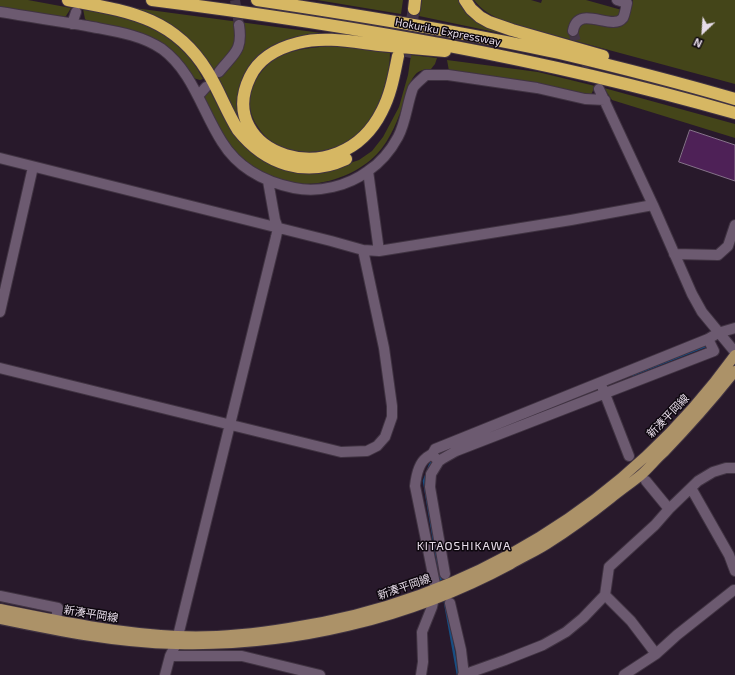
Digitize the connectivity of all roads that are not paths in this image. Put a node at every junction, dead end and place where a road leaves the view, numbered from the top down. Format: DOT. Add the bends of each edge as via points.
graph roads {
  1 [pos="68,0"];
  2 [pos="152,0"];
  3 [pos="257,0"];
  4 [pos="465,0"];
  5 [pos="617,0"];
  6 [pos="0,12"];
  7 [pos="76,12"];
  8 [pos="72,24"];
  9 [pos="239,25"];
  10 [pos="573,31"];
  11 [pos="522,60"];
  12 [pos="219,72"];
  13 [pos="206,87"];
  14 [pos="599,89"];
  15 [pos="198,96"];
  16 [pos="735,98"];
  17 [pos="605,100"];
  18 [pos="735,113"];
  19 [pos="0,158"];
  20 [pos="33,167"];
  21 [pos="368,172"];
  22 [pos="268,181"];
  23 [pos="653,205"];
  24 [pos="735,225"];
  25 [pos="278,228"];
  26 [pos="363,250"];
  27 [pos="379,251"];
  28 [pos="674,254"];
  29 [pos="0,312"];
  30 [pos="735,328"];
  31 [pos="718,333"];
  32 [pos="710,343"];
  33 [pos="735,353"];
  34 [pos="0,368"];
  35 [pos="735,371"];
  36 [pos="600,381"];
  37 [pos="606,394"];
  38 [pos="229,425"];
  39 [pos="629,456"];
  40 [pos="436,458"];
  41 [pos="735,468"];
  42 [pos="646,481"];
  43 [pos="691,488"];
  44 [pos="669,509"];
  45 [pos="735,571"];
  46 [pos="445,574"];
  47 [pos="436,589"];
  48 [pos="735,590"];
  49 [pos="604,595"];
  50 [pos="0,596"];
  51 [pos="434,600"];
  52 [pos="450,603"];
  53 [pos="0,609"];
  54 [pos="0,619"];
  55 [pos="54,625"];
  56 [pos="177,640"];
  57 [pos="656,654"];
  58 [pos="170,656"];
  59 [pos="165,675"];
  60 [pos="320,675"];
  61 [pos="421,675"];
  62 [pos="464,675"];
  63 [pos="624,675"];
  1 -- 11 [label="highway" via="132,14 155,22 176,35 201,61 232,120 246,140 269,157 296,167 330,165 351,157 371,141 390,113 398,91 402,57 376,123 360,140 341,153 307,159 286,156 275,151 262,142 247,121 243,102 247,82 259,64 277,50 299,42 338,40"];
  2 -- 11 [label="highway, Hokuriku Expressway" via="375,31"];
  3 -- 16 [label="highway, Hokuriku Expressway" via="378,18 510,43"];
  4 -- 16 [label="highway" via="480,17 500,27"];
  5 -- 10 [label="street" via="627,3 624,17 617,22 583,19 576,22"];
  6 -- 8 [label="street"];
  7 -- 8 [label="street"];
  8 -- 15 [label="street" via="121,32 161,48 179,64"];
  9 -- 12 [label="street" via="239,48"];
  11 -- 18 [label="highway, Hokuriku Expressway" via="620,82"];
  13 -- 15 [label="street"];
  14 -- 17 [label="street"];
  15 -- 22 [label="street" via="222,142 235,158 251,172"];
  17 -- 21 [label="street" via="585,99 537,88 448,75 426,75 414,87 398,137 385,156"];
  17 -- 23 [label="street"];
  19 -- 20 [label="street"];
  20 -- 25 [label="street"];
  20 -- 29 [label="street"];
  21 -- 22 [label="street" via="337,186 321,189 303,190"];
  21 -- 27 [label="street"];
  22 -- 25 [label="street"];
  23 -- 27 [label="street"];
  23 -- 28 [label="street"];
  24 -- 28 [label="street" via="728,246 718,255"];
  25 -- 26 [label="street"];
  25 -- 38 [label="street"];
  26 -- 27 [label="street"];
  26 -- 38 [label="street" via="384,348 392,406 392,417 385,437 377,446 367,451 341,452"];
  28 -- 31 [label="street" via="695,300"];
  30 -- 31 [label="street"];
  31 -- 32 [label="street"];
  31 -- 33 [label="street"];
  32 -- 36 [label="street"];
  32 -- 37 [label="street" via="714,351"];
  33 -- 47 [label="main road, 新湊平岡線" via="712,387 681,422 596,500 505,558"];
  34 -- 38 [label="street"];
  35 -- 51 [label="main road, 新湊平岡線" via="717,395 641,475 596,510 546,544 490,575"];
  36 -- 37 [label="street"];
  36 -- 40 [label="street" via="435,449"];
  37 -- 39 [label="street"];
  37 -- 40 [label="street" via="456,451 442,459"];
  38 -- 56 [label="street"];
  40 -- 46 [label="street" via="430,487"];
  40 -- 47 [label="street" via="425,458 417,472 415,486"];
  41 -- 43 [label="street" via="713,472"];
  42 -- 44 [label="street"];
  43 -- 44 [label="street"];
  43 -- 45 [label="street"];
  44 -- 49 [label="street" via="609,567"];
  47 -- 51 [label="street"];
  47 -- 56 [label="main road, 新湊平岡線" via="370,612 314,624 259,633"];
  48 -- 57 [label="street"];
  49 -- 57 [label="street" via="631,621"];
  49 -- 62 [label="street" via="583,618 560,636"];
  50 -- 55 [label="street" via="58,608"];
  51 -- 56 [label="main road, 新湊平岡線" via="357,624 274,640 234,643"];
  51 -- 61 [label="street" via="422,632"];
  52 -- 62 [label="street"];
  53 -- 55 [label="main road, 新湊平岡線"];
  54 -- 55 [label="main road, 新湊平岡線"];
  55 -- 56 [label="main road, 新湊平岡線"];
  56 -- 58 [label="street"];
  57 -- 63 [label="street"];
  58 -- 59 [label="street"];
  58 -- 60 [label="street" via="242,656"];
}
